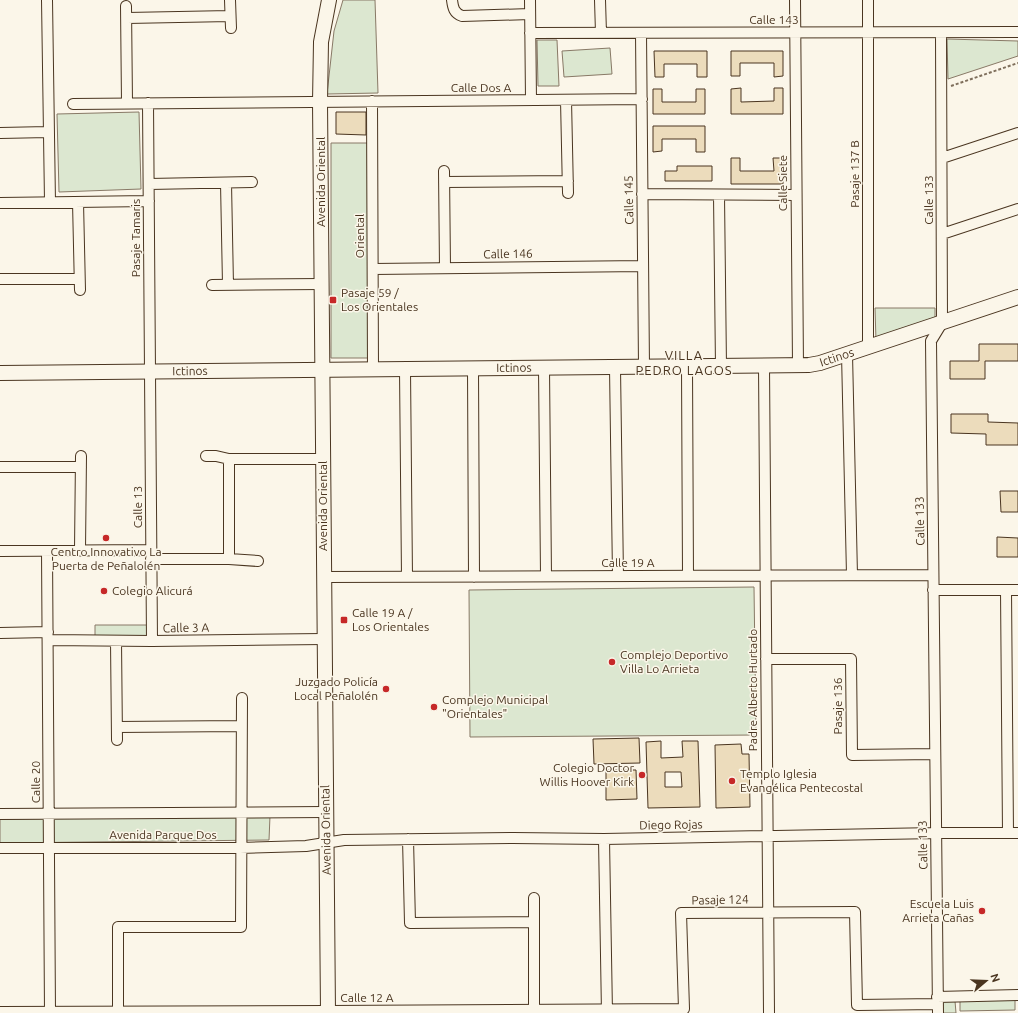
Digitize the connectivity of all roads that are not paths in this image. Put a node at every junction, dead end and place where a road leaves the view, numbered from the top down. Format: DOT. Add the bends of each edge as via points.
graph roads {
  1 [pos="47,0"];
  2 [pos="230,0"];
  3 [pos="329,0"];
  4 [pos="452,0"];
  5 [pos="530,0"];
  6 [pos="600,0"];
  7 [pos="795,0"];
  8 [pos="868,0"];
  9 [pos="126,6"];
  10 [pos="530,14"];
  11 [pos="230,16"];
  12 [pos="127,18"];
  13 [pos="231,28"];
  14 [pos="941,32"];
  15 [pos="1018,32"];
  16 [pos="530,33"];
  17 [pos="600,33"];
  18 [pos="641,33"];
  19 [pos="795,33"];
  20 [pos="868,33"];
  21 [pos="642,99"];
  22 [pos="530,100"];
  23 [pos="566,100"];
  24 [pos="372,101"];
  25 [pos="320,102"];
  26 [pos="127,103"];
  27 [pos="148,103"];
  28 [pos="73,104"];
  29 [pos="48,132"];
  30 [pos="0,133"];
  31 [pos="1018,133"];
  32 [pos="942,158"];
  33 [pos="444,171"];
  34 [pos="568,181"];
  35 [pos="252,182"];
  36 [pos="444,182"];
  37 [pos="226,183"];
  38 [pos="149,184"];
  39 [pos="568,193"];
  40 [pos="642,194"];
  41 [pos="719,195"];
  42 [pos="796,195"];
  43 [pos="0,202"];
  44 [pos="50,202"];
  45 [pos="78,202"];
  46 [pos="149,202"];
  47 [pos="1018,209"];
  48 [pos="942,234"];
  49 [pos="643,266"];
  50 [pos="373,268"];
  51 [pos="445,268"];
  52 [pos="0,279"];
  53 [pos="80,279"];
  54 [pos="322,284"];
  55 [pos="212,285"];
  56 [pos="228,285"];
  57 [pos="80,290"];
  58 [pos="1018,298"];
  59 [pos="942,323"];
  60 [pos="868,348"];
  61 [pos="848,354"];
  62 [pos="764,366"];
  63 [pos="798,366"];
  64 [pos="687,367"];
  65 [pos="720,367"];
  66 [pos="544,368"];
  67 [pos="615,368"];
  68 [pos="644,368"];
  69 [pos="473,369"];
  70 [pos="322,370"];
  71 [pos="373,370"];
  72 [pos="405,370"];
  73 [pos="150,372"];
  74 [pos="0,373"];
  75 [pos="81,456"];
  76 [pos="206,456"];
  77 [pos="230,459"];
  78 [pos="323,459"];
  79 [pos="0,467"];
  80 [pos="81,467"];
  81 [pos="80,550"];
  82 [pos="0,551"];
  83 [pos="47,551"];
  84 [pos="151,554"];
  85 [pos="229,559"];
  86 [pos="258,561"];
  87 [pos="852,575"];
  88 [pos="933,575"];
  89 [pos="546,576"];
  90 [pos="618,576"];
  91 [pos="688,576"];
  92 [pos="766,576"];
  93 [pos="407,577"];
  94 [pos="474,577"];
  95 [pos="324,578"];
  96 [pos="933,590"];
  97 [pos="1006,590"];
  98 [pos="1018,590"];
  99 [pos="0,633"];
  100 [pos="48,636"];
  101 [pos="324,639"];
  102 [pos="116,641"];
  103 [pos="152,641"];
  104 [pos="766,660"];
  105 [pos="242,698"];
  106 [pos="241,726"];
  107 [pos="117,727"];
  108 [pos="117,740"];
  109 [pos="935,754"];
  110 [pos="241,812"];
  111 [pos="325,812"];
  112 [pos="0,814"];
  113 [pos="49,814"];
  114 [pos="936,833"];
  115 [pos="1013,833"];
  116 [pos="767,836"];
  117 [pos="604,839"];
  118 [pos="408,840"];
  119 [pos="326,843"];
  120 [pos="0,848"];
  121 [pos="49,848"];
  122 [pos="240,848"];
  123 [pos="534,898"];
  124 [pos="768,912"];
  125 [pos="534,922"];
  126 [pos="1018,995"];
  127 [pos="937,1004"];
  128 [pos="684,1009"];
  129 [pos="534,1010"];
  130 [pos="118,1011"];
  131 [pos="607,1011"];
  132 [pos="0,1012"];
  133 [pos="50,1012"];
  134 [pos="157,1012"];
  135 [pos="328,1012"];
  136 [pos="500,1012"];
  137 [pos="769,1013"];
  1 -- 29 [label="street"];
  2 -- 11 [label="street"];
  3 -- 25 [label="street, Avenida Oriental" via="322,42"];
  4 -- 10 [label="street" via="454,10 462,16"];
  5 -- 10 [label="street"];
  6 -- 17 [label="street"];
  7 -- 19 [label="street, Calle Siete"];
  8 -- 20 [label="street, Pasaje 137 B"];
  9 -- 12 [label="street"];
  10 -- 16 [label="street"];
  11 -- 12 [label="street"];
  11 -- 13 [label="street"];
  12 -- 26 [label="street"];
  14 -- 15 [label="street, Calle 143"];
  14 -- 20 [label="street, Calle 143"];
  14 -- 32 [label="street, Calle 133"];
  16 -- 17 [label="street, Calle 143"];
  16 -- 22 [label="street"];
  17 -- 18 [label="street, Calle 143"];
  18 -- 19 [label="street, Calle 143"];
  18 -- 21 [label="street, Calle 145"];
  19 -- 20 [label="street, Calle 143"];
  19 -- 42 [label="street, Calle Siete"];
  20 -- 60 [label="street, Pasaje 137 B"];
  21 -- 23 [label="street, Calle Dos A"];
  21 -- 40 [label="street, Calle 145"];
  22 -- 23 [label="street, Calle Dos A"];
  22 -- 24 [label="street, Calle Dos A"];
  23 -- 34 [label="street"];
  24 -- 25 [label="street, Calle Dos A"];
  24 -- 50 [label="street, Oriental"];
  25 -- 27 [label="street, Calle Dos A"];
  25 -- 54 [label="street, Avenida Oriental"];
  26 -- 27 [label="street, Calle Dos A"];
  26 -- 28 [label="street, Calle Dos A"];
  27 -- 38 [label="street, Pasaje Tamaris"];
  29 -- 30 [label="street"];
  29 -- 44 [label="street"];
  31 -- 32 [label="street"];
  32 -- 48 [label="street, Calle 133"];
  33 -- 36 [label="street"];
  34 -- 36 [label="street"];
  34 -- 39 [label="street"];
  35 -- 37 [label="street"];
  36 -- 51 [label="street"];
  37 -- 38 [label="street"];
  37 -- 56 [label="street"];
  38 -- 46 [label="street, Pasaje Tamaris"];
  40 -- 41 [label="street"];
  40 -- 49 [label="street, Calle 145"];
  41 -- 42 [label="street"];
  41 -- 65 [label="street"];
  42 -- 63 [label="street, Calle Siete"];
  43 -- 44 [label="street"];
  44 -- 45 [label="street"];
  45 -- 46 [label="street"];
  45 -- 53 [label="street"];
  46 -- 73 [label="street, Pasaje Tamaris"];
  47 -- 48 [label="street"];
  48 -- 59 [label="street, Calle 133"];
  49 -- 51 [label="street, Calle 146"];
  49 -- 68 [label="street, Calle 145"];
  50 -- 51 [label="street, Calle 146"];
  50 -- 71 [label="street, Oriental"];
  52 -- 53 [label="street"];
  53 -- 57 [label="street"];
  54 -- 56 [label="street"];
  54 -- 70 [label="street, Avenida Oriental"];
  55 -- 56 [label="street"];
  58 -- 59 [label="street, Ictinos"];
  59 -- 60 [label="street, Ictinos"];
  59 -- 88 [label="street, Calle 133" via="931,342"];
  60 -- 61 [label="street, Ictinos"];
  61 -- 63 [label="street, Ictinos" via="820,364"];
  61 -- 87 [label="street"];
  62 -- 63 [label="street, Ictinos"];
  62 -- 65 [label="street, Ictinos"];
  62 -- 92 [label="street, Padre Alberto Hurtado"];
  64 -- 65 [label="street, Ictinos"];
  64 -- 68 [label="street, Ictinos"];
  64 -- 91 [label="street"];
  66 -- 67 [label="street, Ictinos"];
  66 -- 69 [label="street, Ictinos"];
  66 -- 89 [label="street"];
  67 -- 68 [label="street, Ictinos"];
  67 -- 90 [label="street"];
  69 -- 72 [label="street, Ictinos"];
  69 -- 94 [label="street"];
  70 -- 71 [label="street, Ictinos"];
  70 -- 73 [label="street, Ictinos"];
  70 -- 78 [label="street, Avenida Oriental"];
  71 -- 72 [label="street, Ictinos"];
  72 -- 93 [label="street"];
  73 -- 74 [label="street, Ictinos"];
  73 -- 84 [label="street, Calle 13"];
  75 -- 80 [label="street"];
  76 -- 77 [label="street"];
  77 -- 78 [label="street"];
  77 -- 85 [label="street"];
  78 -- 95 [label="street, Avenida Oriental"];
  79 -- 80 [label="street"];
  80 -- 81 [label="street"];
  81 -- 83 [label="street"];
  81 -- 84 [label="street"];
  82 -- 83 [label="street"];
  83 -- 100 [label="street, Calle 20"];
  84 -- 85 [label="street"];
  84 -- 103 [label="street, Calle 13"];
  85 -- 86 [label="street"];
  87 -- 88 [label="street, Calle 19 A"];
  87 -- 92 [label="street, Calle 19 A"];
  88 -- 96 [label="street, Calle 133"];
  89 -- 90 [label="street, Calle 19 A"];
  89 -- 94 [label="street, Calle 19 A"];
  90 -- 91 [label="street, Calle 19 A"];
  91 -- 92 [label="street, Calle 19 A"];
  92 -- 104 [label="street, Padre Alberto Hurtado"];
  93 -- 94 [label="street, Calle 19 A"];
  93 -- 95 [label="street, Calle 19 A"];
  95 -- 101 [label="street, Avenida Oriental"];
  96 -- 97 [label="street"];
  96 -- 109 [label="street, Calle 133"];
  97 -- 98 [label="street"];
  97 -- 115 [label="street"];
  99 -- 100 [label="street, Calle 3 A"];
  100 -- 102 [label="street, Calle 3 A"];
  100 -- 113 [label="street, Calle 20"];
  101 -- 103 [label="street, Calle 3 A"];
  101 -- 111 [label="street, Avenida Oriental"];
  102 -- 103 [label="street, Calle 3 A"];
  102 -- 107 [label="street"];
  104 -- 109 [label="street, Pasaje 136" via="851,660 852,754"];
  104 -- 116 [label="street, Padre Alberto Hurtado"];
  105 -- 106 [label="street"];
  106 -- 107 [label="street"];
  106 -- 110 [label="street"];
  107 -- 108 [label="street"];
  109 -- 114 [label="street, Calle 133"];
  110 -- 111 [label="street, Avenida Parque Dos"];
  110 -- 113 [label="street, Avenida Parque Dos"];
  110 -- 122 [label="street"];
  111 -- 119 [label="street, Avenida Oriental"];
  112 -- 113 [label="street, Avenida Parque Dos"];
  113 -- 121 [label="street, Calle 20"];
  114 -- 115 [label="street, Diego Rojas"];
  114 -- 116 [label="street, Diego Rojas"];
  114 -- 127 [label="street, Calle 133"];
  116 -- 117 [label="street, Diego Rojas"];
  116 -- 124 [label="street, Padre Alberto Hurtado"];
  117 -- 118 [label="street, Diego Rojas"];
  117 -- 131 [label="street"];
  118 -- 119 [label="street, Diego Rojas" via="344,840"];
  118 -- 125 [label="street" via="410,923"];
  119 -- 122 [label="street, Avenida Parque Dos"];
  119 -- 135 [label="street, Avenida Oriental"];
  120 -- 121 [label="street, Avenida Parque Dos"];
  121 -- 122 [label="street, Avenida Parque Dos"];
  121 -- 133 [label="street, Calle 20"];
  122 -- 130 [label="street" via="241,927 118,926"];
  123 -- 125 [label="street"];
  124 -- 127 [label="street, Pasaje 124" via="855,912 857,1004"];
  124 -- 128 [label="street, Pasaje 124" via="681,913"];
  124 -- 137 [label="street, Padre Alberto Hurtado"];
  125 -- 129 [label="street"];
  126 -- 127 [label="street"];
  128 -- 131 [label="street, Calle 12 A"];
  129 -- 131 [label="street, Calle 12 A"];
  129 -- 136 [label="street, Calle 12 A"];
  130 -- 133 [label="street, Calle 12 A"];
  130 -- 134 [label="street, Calle 12 A"];
  132 -- 133 [label="street, Calle 12 A"];
  134 -- 135 [label="street, Calle 12 A"];
  135 -- 136 [label="street, Calle 12 A"];
}
